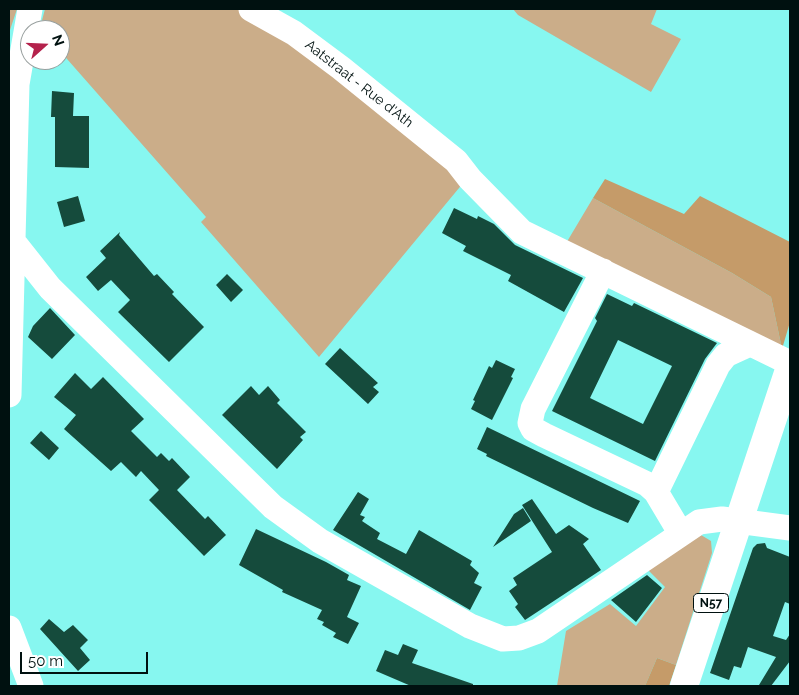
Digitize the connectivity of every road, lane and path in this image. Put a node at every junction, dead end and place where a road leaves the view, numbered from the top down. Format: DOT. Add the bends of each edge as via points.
graph roads {
  1 [pos="30,9"];
  2 [pos="252,9"];
  3 [pos="13,84"];
  4 [pos="12,240"];
  5 [pos="603,271"];
  6 [pos="11,272"];
  7 [pos="50,288"];
  8 [pos="750,344"];
  9 [pos="790,363"];
  10 [pos="790,367"];
  11 [pos="9,395"];
  12 [pos="656,492"];
  13 [pos="739,520"];
  14 [pos="790,528"];
  15 [pos="682,534"];
  16 [pos="9,628"];
  17 [pos="31,686"];
  18 [pos="684,686"];
  1 -- 3 [label="street"];
  2 -- 5 [label="street, Aatstraat - Rue d'Ath" via="294,33 341,68 466,173 522,232"];
  3 -- 4 [label="street"];
  4 -- 6 [label="street"];
  4 -- 7 [label="street"];
  5 -- 8 [label="street, Aatstraat - Rue d'Ath"];
  5 -- 12 [label="street" via="533,409 530,422 533,429 647,484"];
  6 -- 7 [label="street"];
  6 -- 11 [label="street"];
  7 -- 15 [label="street" via="273,506 320,541 470,626 503,639 520,638 538,631"];
  8 -- 9 [label="street, Aatstraat - Rue d'Ath"];
  8 -- 12 [label="street" via="726,355 718,365"];
  10 -- 13 [label="main road, N57"];
  12 -- 15 [label="street"];
  13 -- 14 [label="street"];
  13 -- 15 [label="street" via="699,522"];
  13 -- 18 [label="main road, N57"];
  16 -- 17 [label="street"];
}
